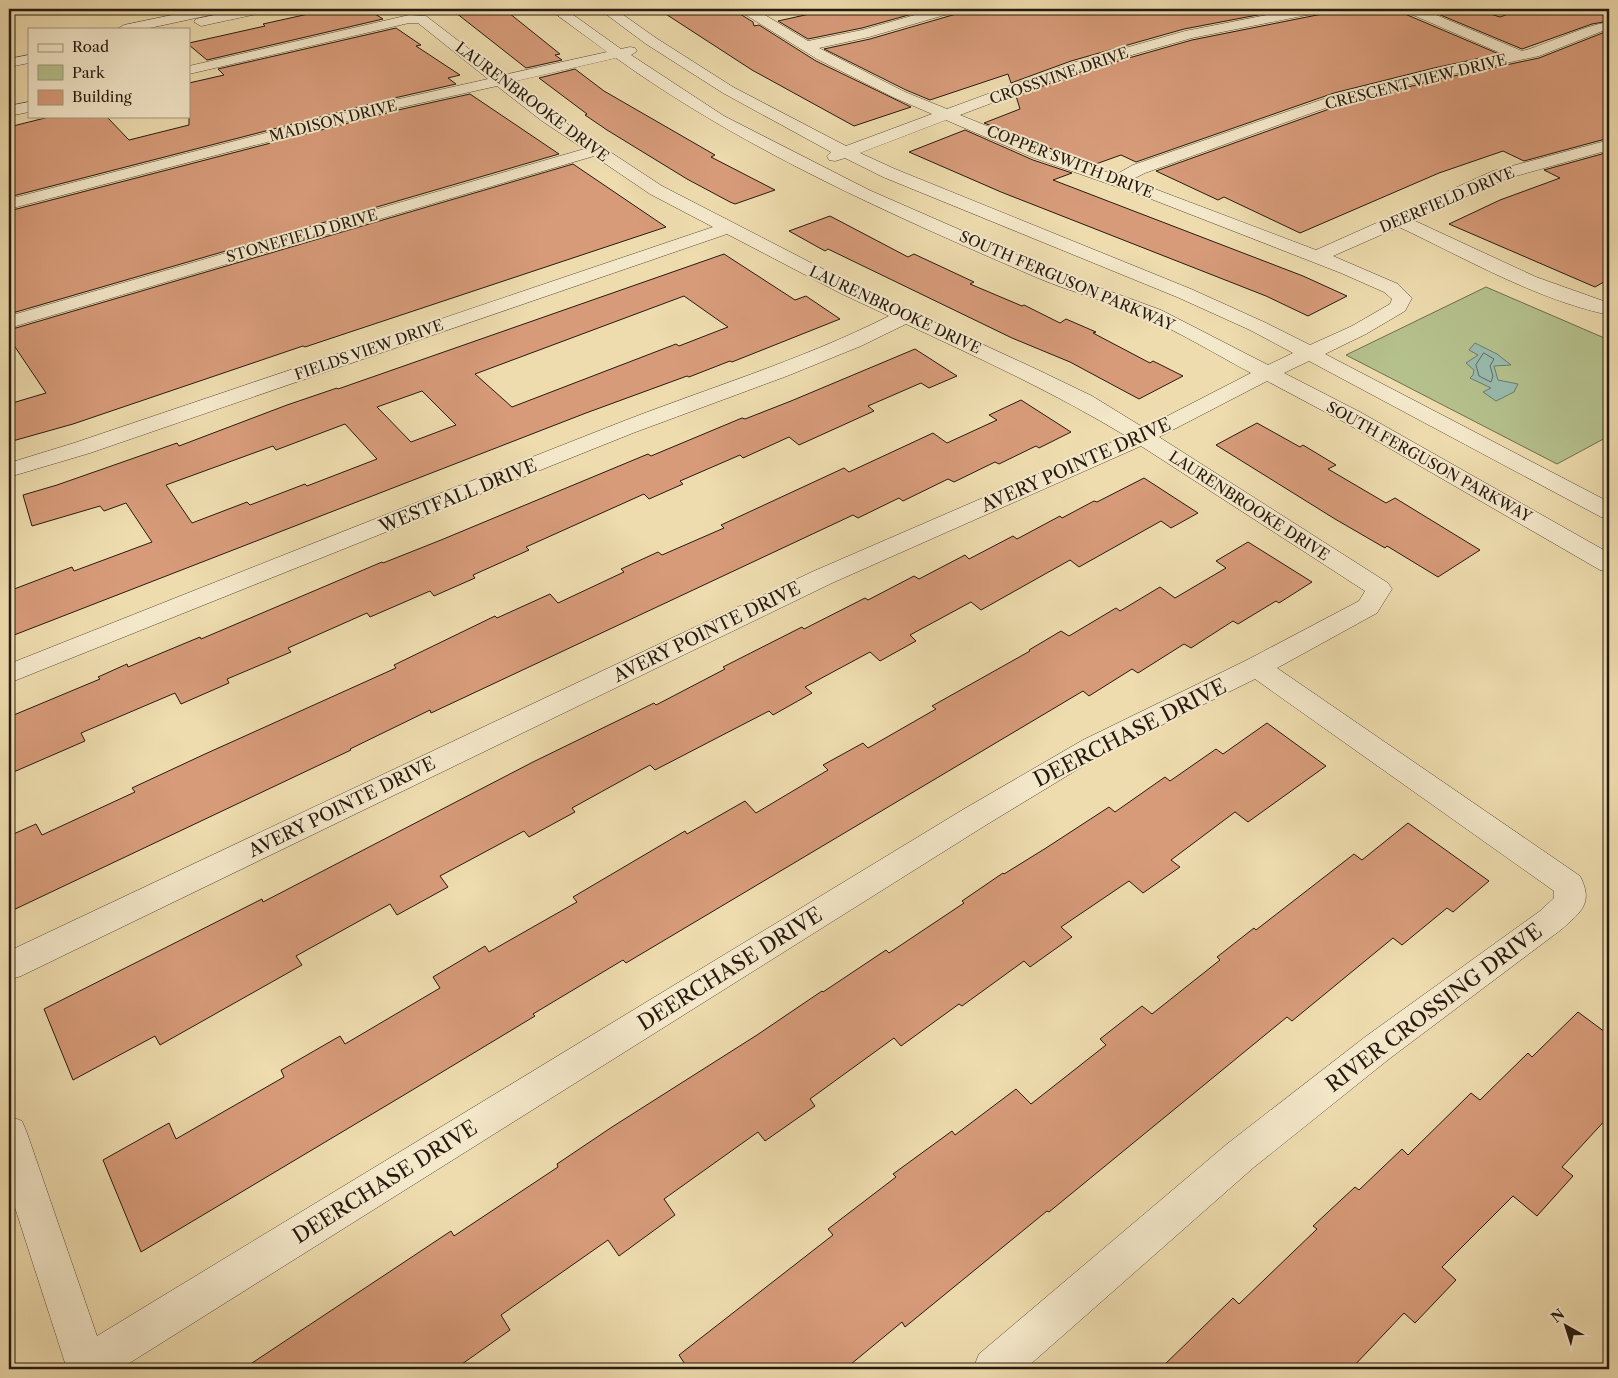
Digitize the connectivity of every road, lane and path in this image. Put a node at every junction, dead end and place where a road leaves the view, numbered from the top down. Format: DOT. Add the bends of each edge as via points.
graph roads {
  1 [pos="219,9"];
  2 [pos="261,9"];
  3 [pos="556,9"];
  4 [pos="606,9"];
  5 [pos="746,9"];
  6 [pos="950,9"];
  7 [pos="1318,9"];
  8 [pos="1411,9"];
  9 [pos="1607,27"];
  10 [pos="129,28"];
  11 [pos="173,28"];
  12 [pos="658,45"];
  13 [pos="806,46"];
  14 [pos="28,49"];
  15 [pos="9,53"];
  16 [pos="619,53"];
  17 [pos="1521,56"];
  18 [pos="28,59"];
  19 [pos="9,63"];
  20 [pos="190,70"];
  21 [pos="499,80"];
  22 [pos="28,107"];
  23 [pos="9,111"];
  24 [pos="948,115"];
  25 [pos="1609,145"];
  26 [pos="595,151"];
  27 [pos="845,152"];
  28 [pos="807,166"];
  29 [pos="1116,181"];
  30 [pos="9,204"];
  31 [pos="1399,220"];
  32 [pos="728,228"];
  33 [pos="1316,257"];
  34 [pos="1402,298"];
  35 [pos="1609,309"];
  36 [pos="905,316"];
  37 [pos="9,322"];
  38 [pos="1309,354"];
  39 [pos="1267,373"];
  40 [pos="1142,437"];
  41 [pos="9,470"];
  42 [pos="1609,512"];
  43 [pos="1609,564"];
  44 [pos="1379,589"];
  45 [pos="1257,667"];
  46 [pos="9,674"];
  47 [pos="9,966"];
  48 [pos="9,1133"];
  49 [pos="87,1368"];
  50 [pos="994,1369"];
  1 -- 10 [label="street"];
  2 -- 11 [label="street"];
  3 -- 16 [label="street, SOUTH FERGUSON PARKWAY"];
  4 -- 12 [label="street, SOUTH FERGUSON PARKWAY"];
  5 -- 13 [label="street, COPPER SWITH DRIVE"];
  6 -- 13 [label="street" via="864,34"];
  7 -- 24 [label="street, CROSSVINE DRIVE" via="1190,34 1077,66"];
  8 -- 17 [label="street"];
  9 -- 17 [label="street, CRESCENT VIEW DRIVE"];
  12 -- 16 [label="street, MADISON DRIVE"];
  12 -- 27 [label="street, SOUTH FERGUSON PARKWAY" via="728,90"];
  13 -- 24 [label="street, COPPER SWITH DRIVE" via="856,74"];
  14 -- 15 [label="street"];
  16 -- 21 [label="street, MADISON DRIVE"];
  16 -- 28 [label="street, SOUTH FERGUSON PARKWAY" via="718,119"];
  17 -- 29 [label="street, CRESCENT VIEW DRIVE" via="1340,98 1140,169"];
  18 -- 19 [label="street"];
  20 -- 21 [label="street, LAURENBROOKE DRIVE" via="399,21 421,19"];
  21 -- 26 [label="street, LAURENBROOKE DRIVE"];
  21 -- 30 [label="street, MADISON DRIVE"];
  22 -- 23 [label="street"];
  24 -- 27 [label="street, CROSSVINE DRIVE"];
  24 -- 29 [label="street, COPPER SWITH DRIVE" via="1040,154"];
  25 -- 31 [label="street, DEERFIELD DRIVE" via="1499,175"];
  26 -- 32 [label="street, LAURENBROOKE DRIVE" via="656,190"];
  26 -- 37 [label="street, STONEFIELD DRIVE"];
  27 -- 28 [label="street, CROSSVINE DRIVE"];
  27 -- 38 [label="street, SOUTH FERGUSON PARKWAY" via="984,213 1184,293"];
  28 -- 39 [label="street, SOUTH FERGUSON PARKWAY" via="1047,275 1154,314"];
  29 -- 33 [label="street, COPPER SWITH DRIVE"];
  31 -- 33 [label="street, DEERFIELD DRIVE"];
  31 -- 35 [label="street" via="1534,282"];
  32 -- 36 [label="street, LAURENBROOKE DRIVE"];
  32 -- 41 [label="street, FIELDS VIEW DRIVE"];
  33 -- 34 [label="street, COPPER SWITH DRIVE" via="1391,288"];
  34 -- 38 [label="street, AVERY POINTE DRIVE" via="1398,307 1360,330"];
  36 -- 40 [label="street, LAURENBROOKE DRIVE" via="1037,377"];
  36 -- 46 [label="street, WESTFALL DRIVE" via="854,342 780,372 625,428"];
  38 -- 39 [label="street, AVERY POINTE DRIVE"];
  38 -- 42 [label="street, SOUTH FERGUSON PARKWAY"];
  39 -- 40 [label="street, AVERY POINTE DRIVE"];
  39 -- 43 [label="street, SOUTH FERGUSON PARKWAY" via="1352,417"];
  40 -- 44 [label="street, LAURENBROOKE DRIVE"];
  40 -- 47 [label="street, AVERY POINTE DRIVE" via="822,577"];
  44 -- 45 [label="street, DEERCHASE DRIVE" via="1368,607"];
  45 -- 49 [label="street, DEERCHASE DRIVE" via="1094,747 975,817"];
  45 -- 50 [label="street, RIVER CROSSING DRIVE" via="1568,885 1570,903 1544,926 1376,1048 1240,1156"];
  48 -- 49 [label="street"];
}
